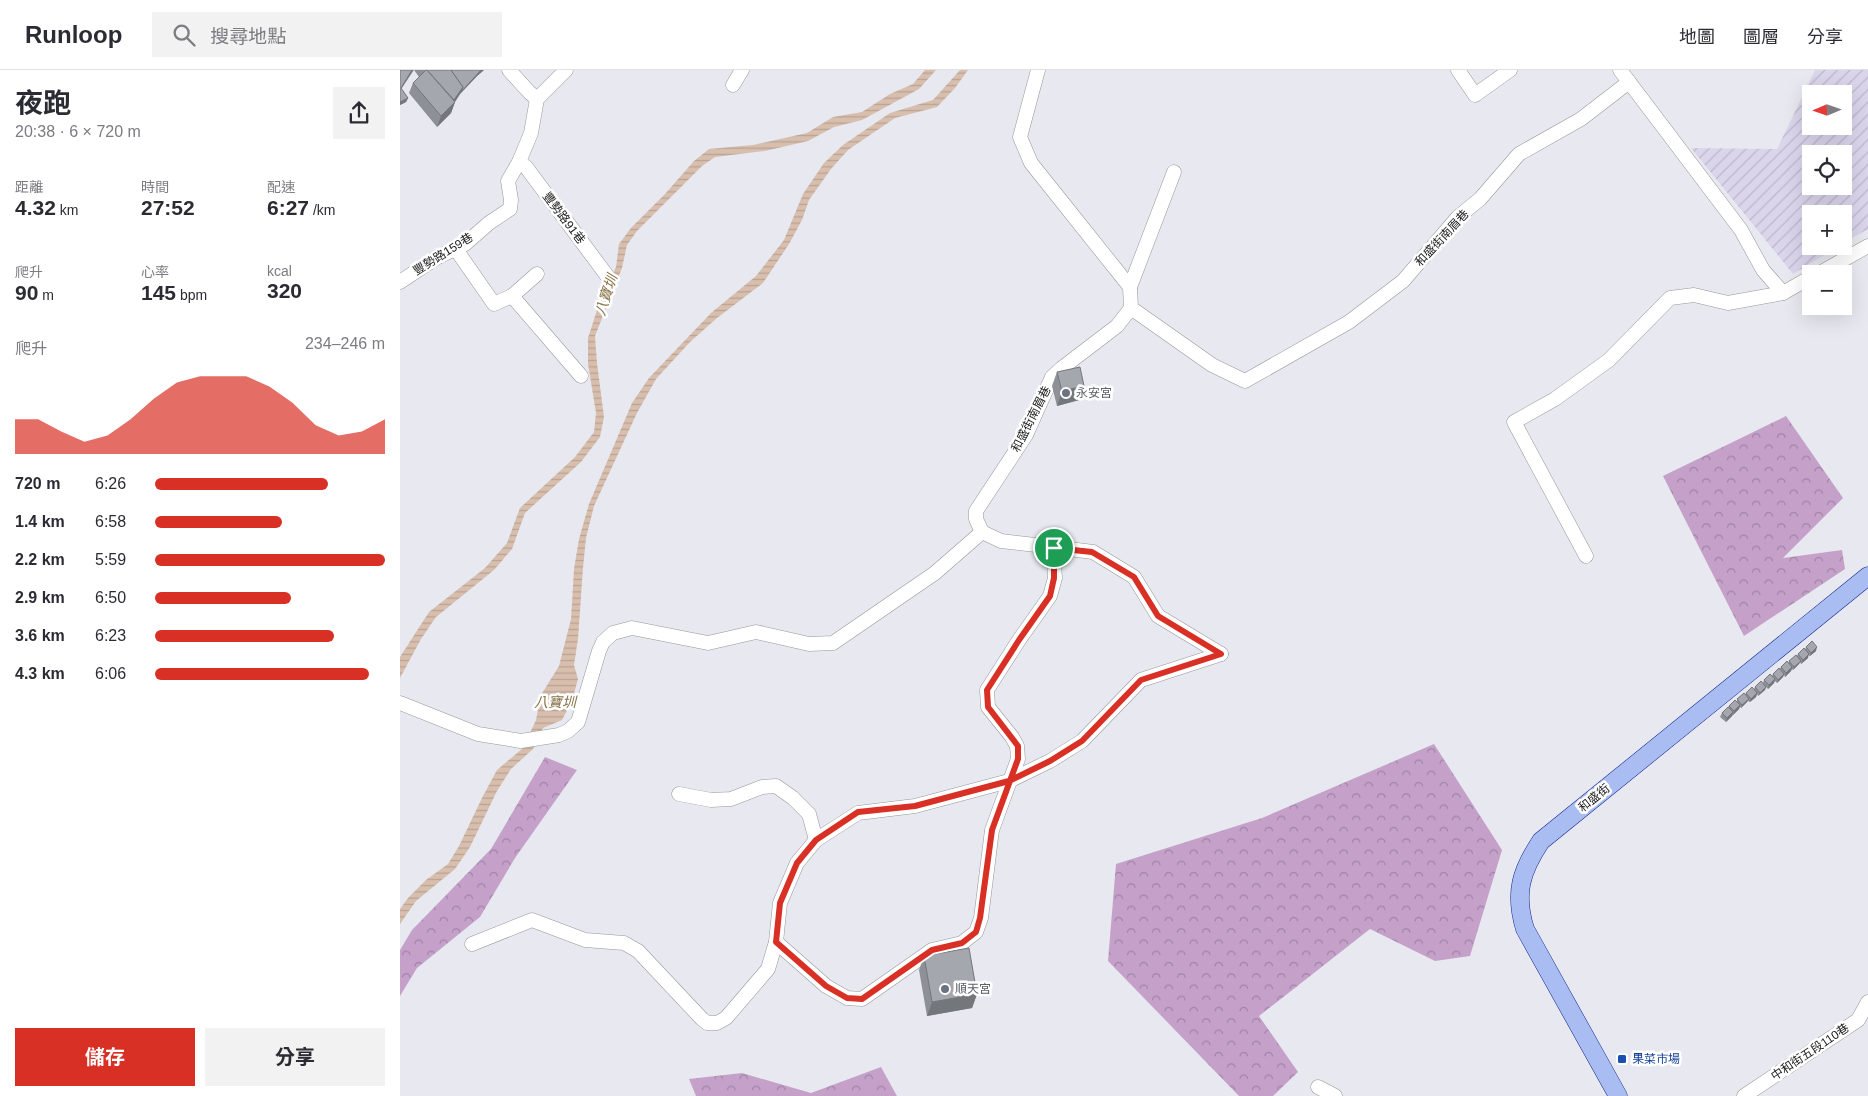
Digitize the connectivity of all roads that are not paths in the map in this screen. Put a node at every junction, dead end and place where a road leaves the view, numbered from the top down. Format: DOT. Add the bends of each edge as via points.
graph roads {
  1 [pos="509,70"];
  2 [pos="566,70"];
  3 [pos="742,70"];
  4 [pos="1038,70"];
  5 [pos="1458,70"];
  6 [pos="1510,70"];
  7 [pos="1620,70"];
  8 [pos="1629,82"];
  9 [pos="733,84"];
  10 [pos="537,98"];
  11 [pos="519,162"];
  12 [pos="1174,172"];
  13 [pos="1868,246"];
  14 [pos="455,248"];
  15 [pos="1834,265"];
  16 [pos="537,274"];
  17 [pos="608,277"];
  18 [pos="400,282"];
  19 [pos="1802,282"];
  20 [pos="1130,287"];
  21 [pos="1783,293"];
  22 [pos="512,296"];
  23 [pos="1131,308"];
  24 [pos="580,376"];
  25 [pos="982,532"];
  26 [pos="1054,548"];
  27 [pos="1586,556"];
  28 [pos="1868,576"];
  29 [pos="400,703"];
  30 [pos="1009,781"];
  31 [pos="679,794"];
  32 [pos="816,840"];
  33 [pos="776,942"];
  34 [pos="472,944"];
  35 [pos="1868,1002"];
  36 [pos="1318,1087"];
  37 [pos="1336,1096"];
  38 [pos="1618,1096"];
  39 [pos="1744,1096"];
  1 -- 10 [label="street"];
  2 -- 10 [label="street"];
  3 -- 9 [label="street"];
  4 -- 20 [label="street" via="1020,137 1028,157"];
  5 -- 6 [label="street" via="1476,95"];
  7 -- 8 [label="street"];
  8 -- 21 [label="street" via="1741,230 1763,270"];
  8 -- 23 [label="street, 和盛街南眉巷" via="1581,119 1519,154 1480,199 1458,217 1403,281 1350,322 1245,380 1212,365"];
  10 -- 11 [label="street" via="531,133"];
  11 -- 14 [label="street, 豐勢路159巷" via="508,181 510,209 465,244"];
  11 -- 17 [label="street, 豐勢路91巷"];
  12 -- 20 [label="street"];
  13 -- 15 [label="street"];
  14 -- 18 [label="street, 豐勢路159巷"];
  14 -- 22 [label="street" via="494,304"];
  16 -- 22 [label="street"];
  19 -- 21 [label="street"];
  20 -- 23 [label="street"];
  21 -- 27 [label="street" via="1728,303 1694,295 1670,298 1610,360 1555,400 1514,422"];
  22 -- 24 [label="street"];
  23 -- 25 [label="street, 和盛街南眉巷" via="1117,326 1052,377 1026,435 976,511"];
  25 -- 26 [label="street" via="1001,541"];
  25 -- 29 [label="street" via="935,574 833,643 809,644 756,632 708,642 632,628 613,633 599,651 578,722 559,735 521,741 478,734"];
  26 -- 30 [label="street" via="1050,596 987,690 988,707 1018,746 1018,759"];
  26 -- 30 [label="street" via="1092,552 1134,577 1158,616 1221,654 1141,680 1082,741"];
  28 -- 38 [label="main road, 和盛街" via="1541,841 1523,872 1519,894 1525,929"];
  30 -- 32 [label="street" via="915,806 858,812"];
  30 -- 33 [label="street" via="992,830 976,932 962,943 932,950 862,999 847,998 826,986"];
  31 -- 32 [label="street" via="711,800 731,799 762,787 776,786 809,814"];
  32 -- 33 [label="street" via="797,863 780,903"];
  33 -- 34 [label="street" via="768,969 726,1018 717,1023 708,1023 638,951 624,943 585,940 532,920"];
  35 -- 39 [label="street, 中和街五段110巷" via="1858,1020"];
  36 -- 37 [label="street"];
}
